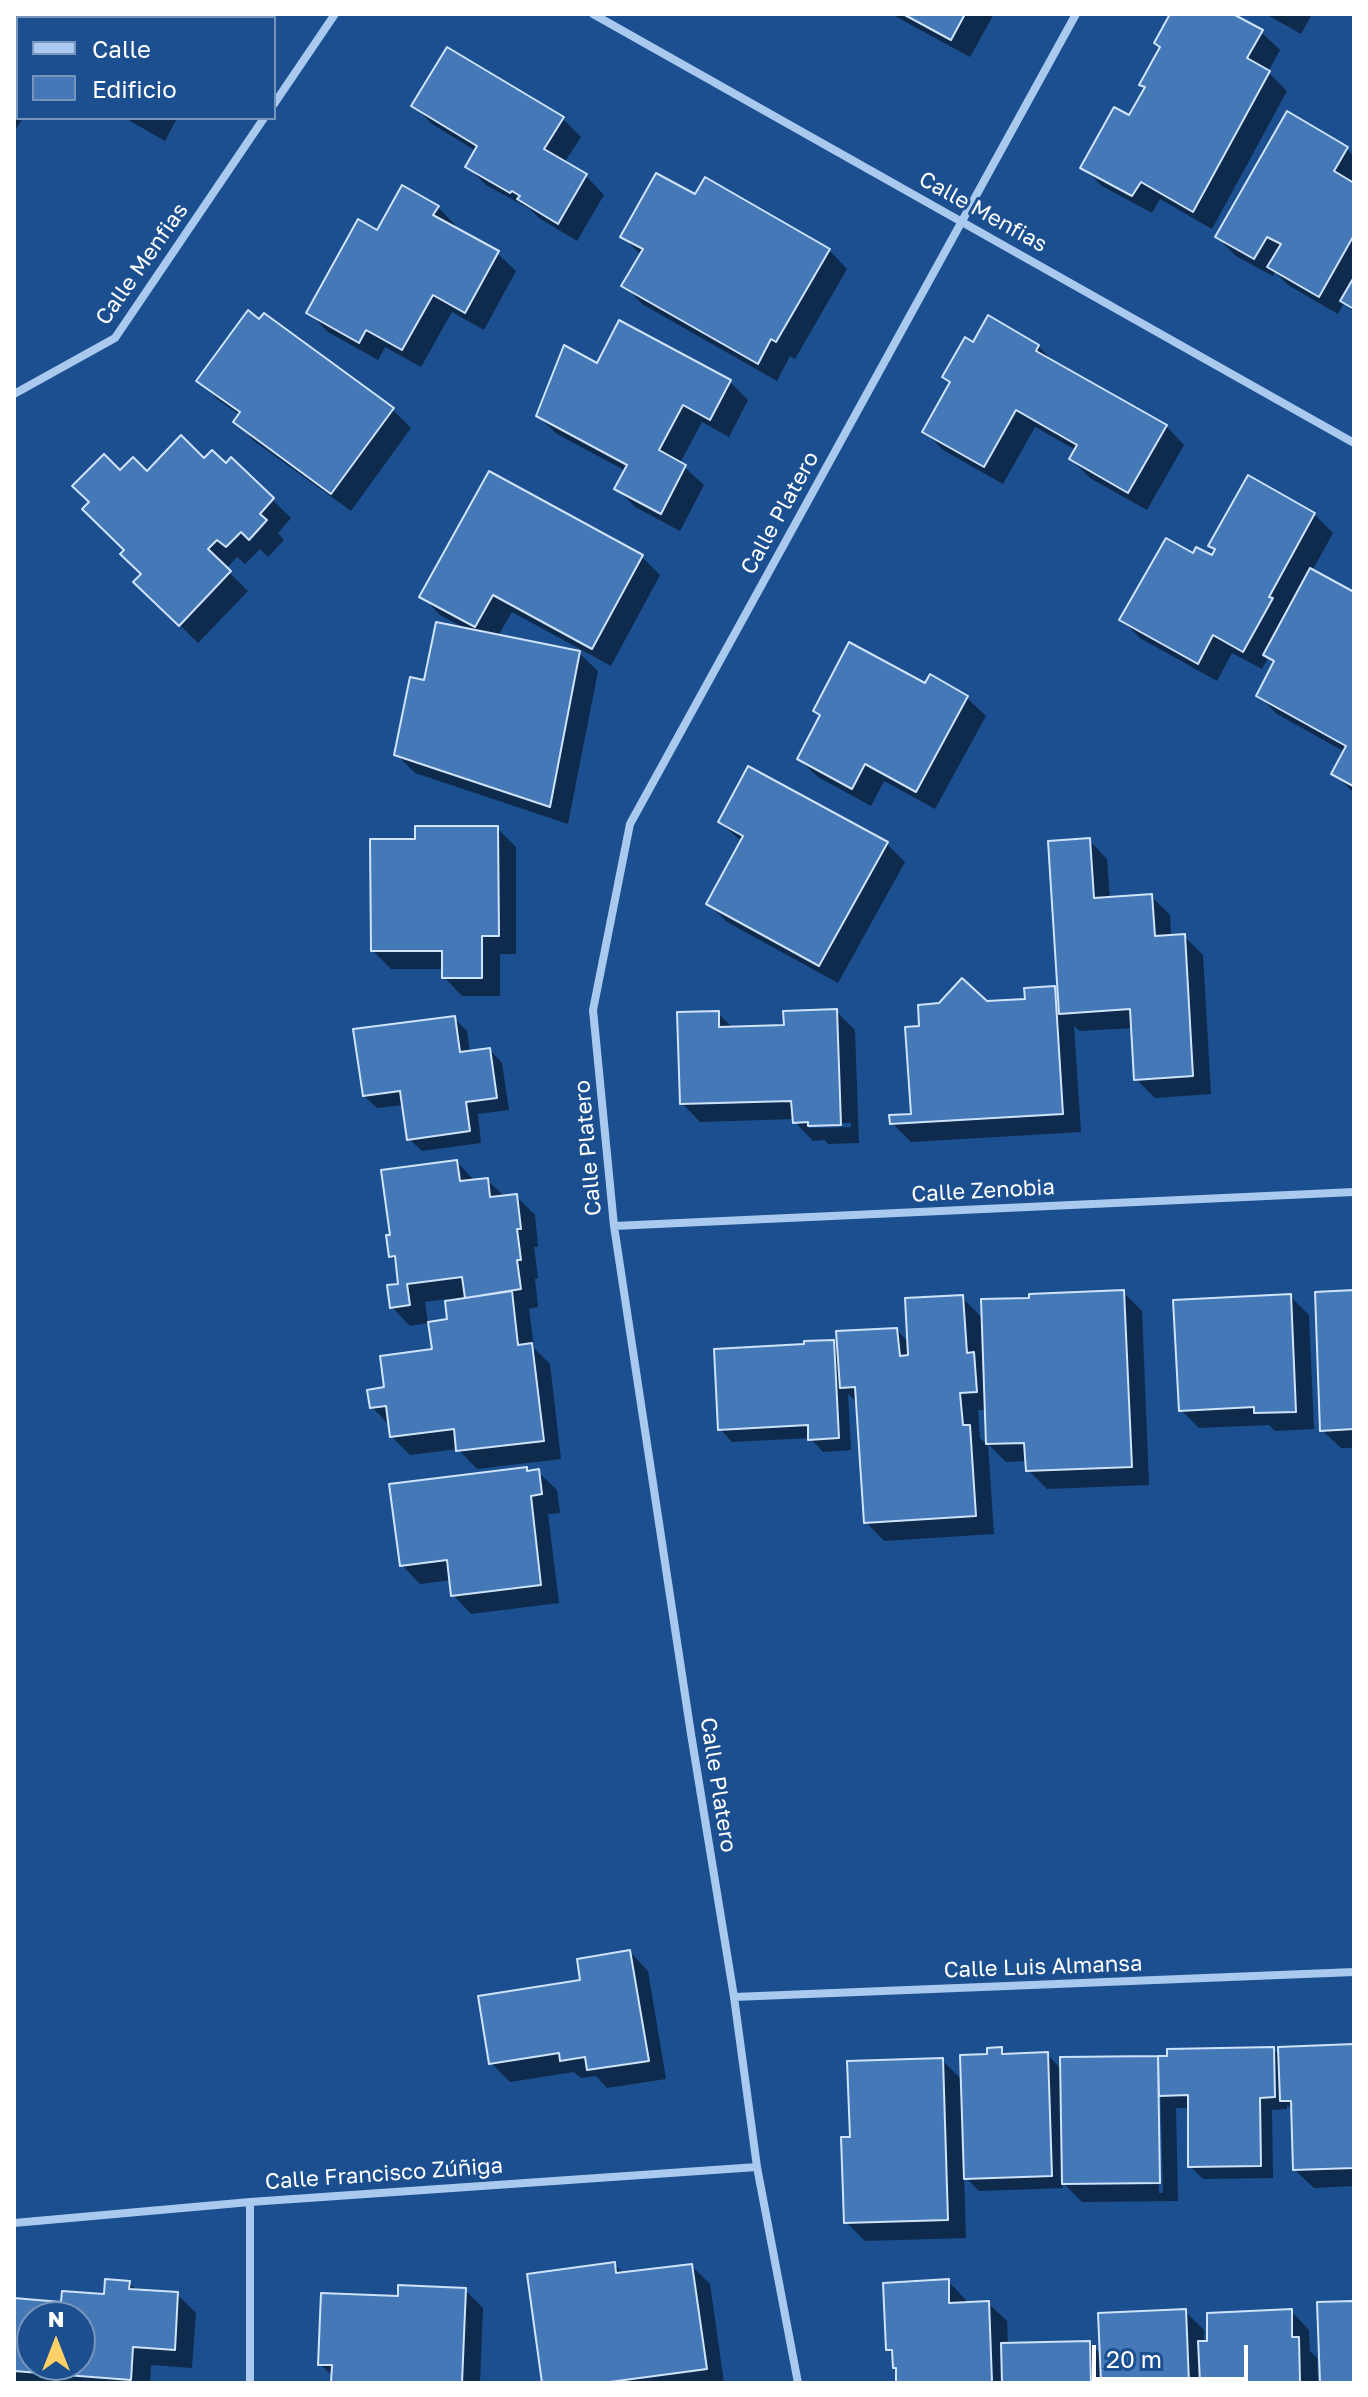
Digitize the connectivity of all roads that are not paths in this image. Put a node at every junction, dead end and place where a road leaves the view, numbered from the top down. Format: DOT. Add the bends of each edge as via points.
graph roads {
  1 [pos="335,14"];
  2 [pos="593,14"];
  3 [pos="1076,14"];
  4 [pos="276,101"];
  5 [pos="263,120"];
  6 [pos="961,220"];
  7 [pos="14,394"];
  8 [pos="1354,443"];
  9 [pos="1354,1192"];
  10 [pos="614,1226"];
  11 [pos="1354,1972"];
  12 [pos="734,1997"];
  13 [pos="757,2167"];
  14 [pos="250,2202"];
  15 [pos="14,2223"];
  16 [pos="250,2383"];
  17 [pos="798,2383"];
  1 -- 4 [label="street"];
  2 -- 6 [label="street, Calle Menfias"];
  3 -- 6 [label="street, Calle Platero"];
  5 -- 7 [label="street, Calle Menfias" via="115,338"];
  6 -- 8 [label="street, Calle Menfias"];
  6 -- 10 [label="street, Calle Platero" via="630,824 593,1010"];
  9 -- 10 [label="street, Calle Zenobia"];
  10 -- 12 [label="street, Calle Platero"];
  11 -- 12 [label="street, Calle Luis Almansa"];
  12 -- 13 [label="street, Calle Platero"];
  13 -- 14 [label="street, Calle Francisco Zúñiga"];
  13 -- 17 [label="street, Calle Platero"];
  14 -- 15 [label="street, Calle Francisco Zúñiga"];
  14 -- 16 [label="street"];
}
